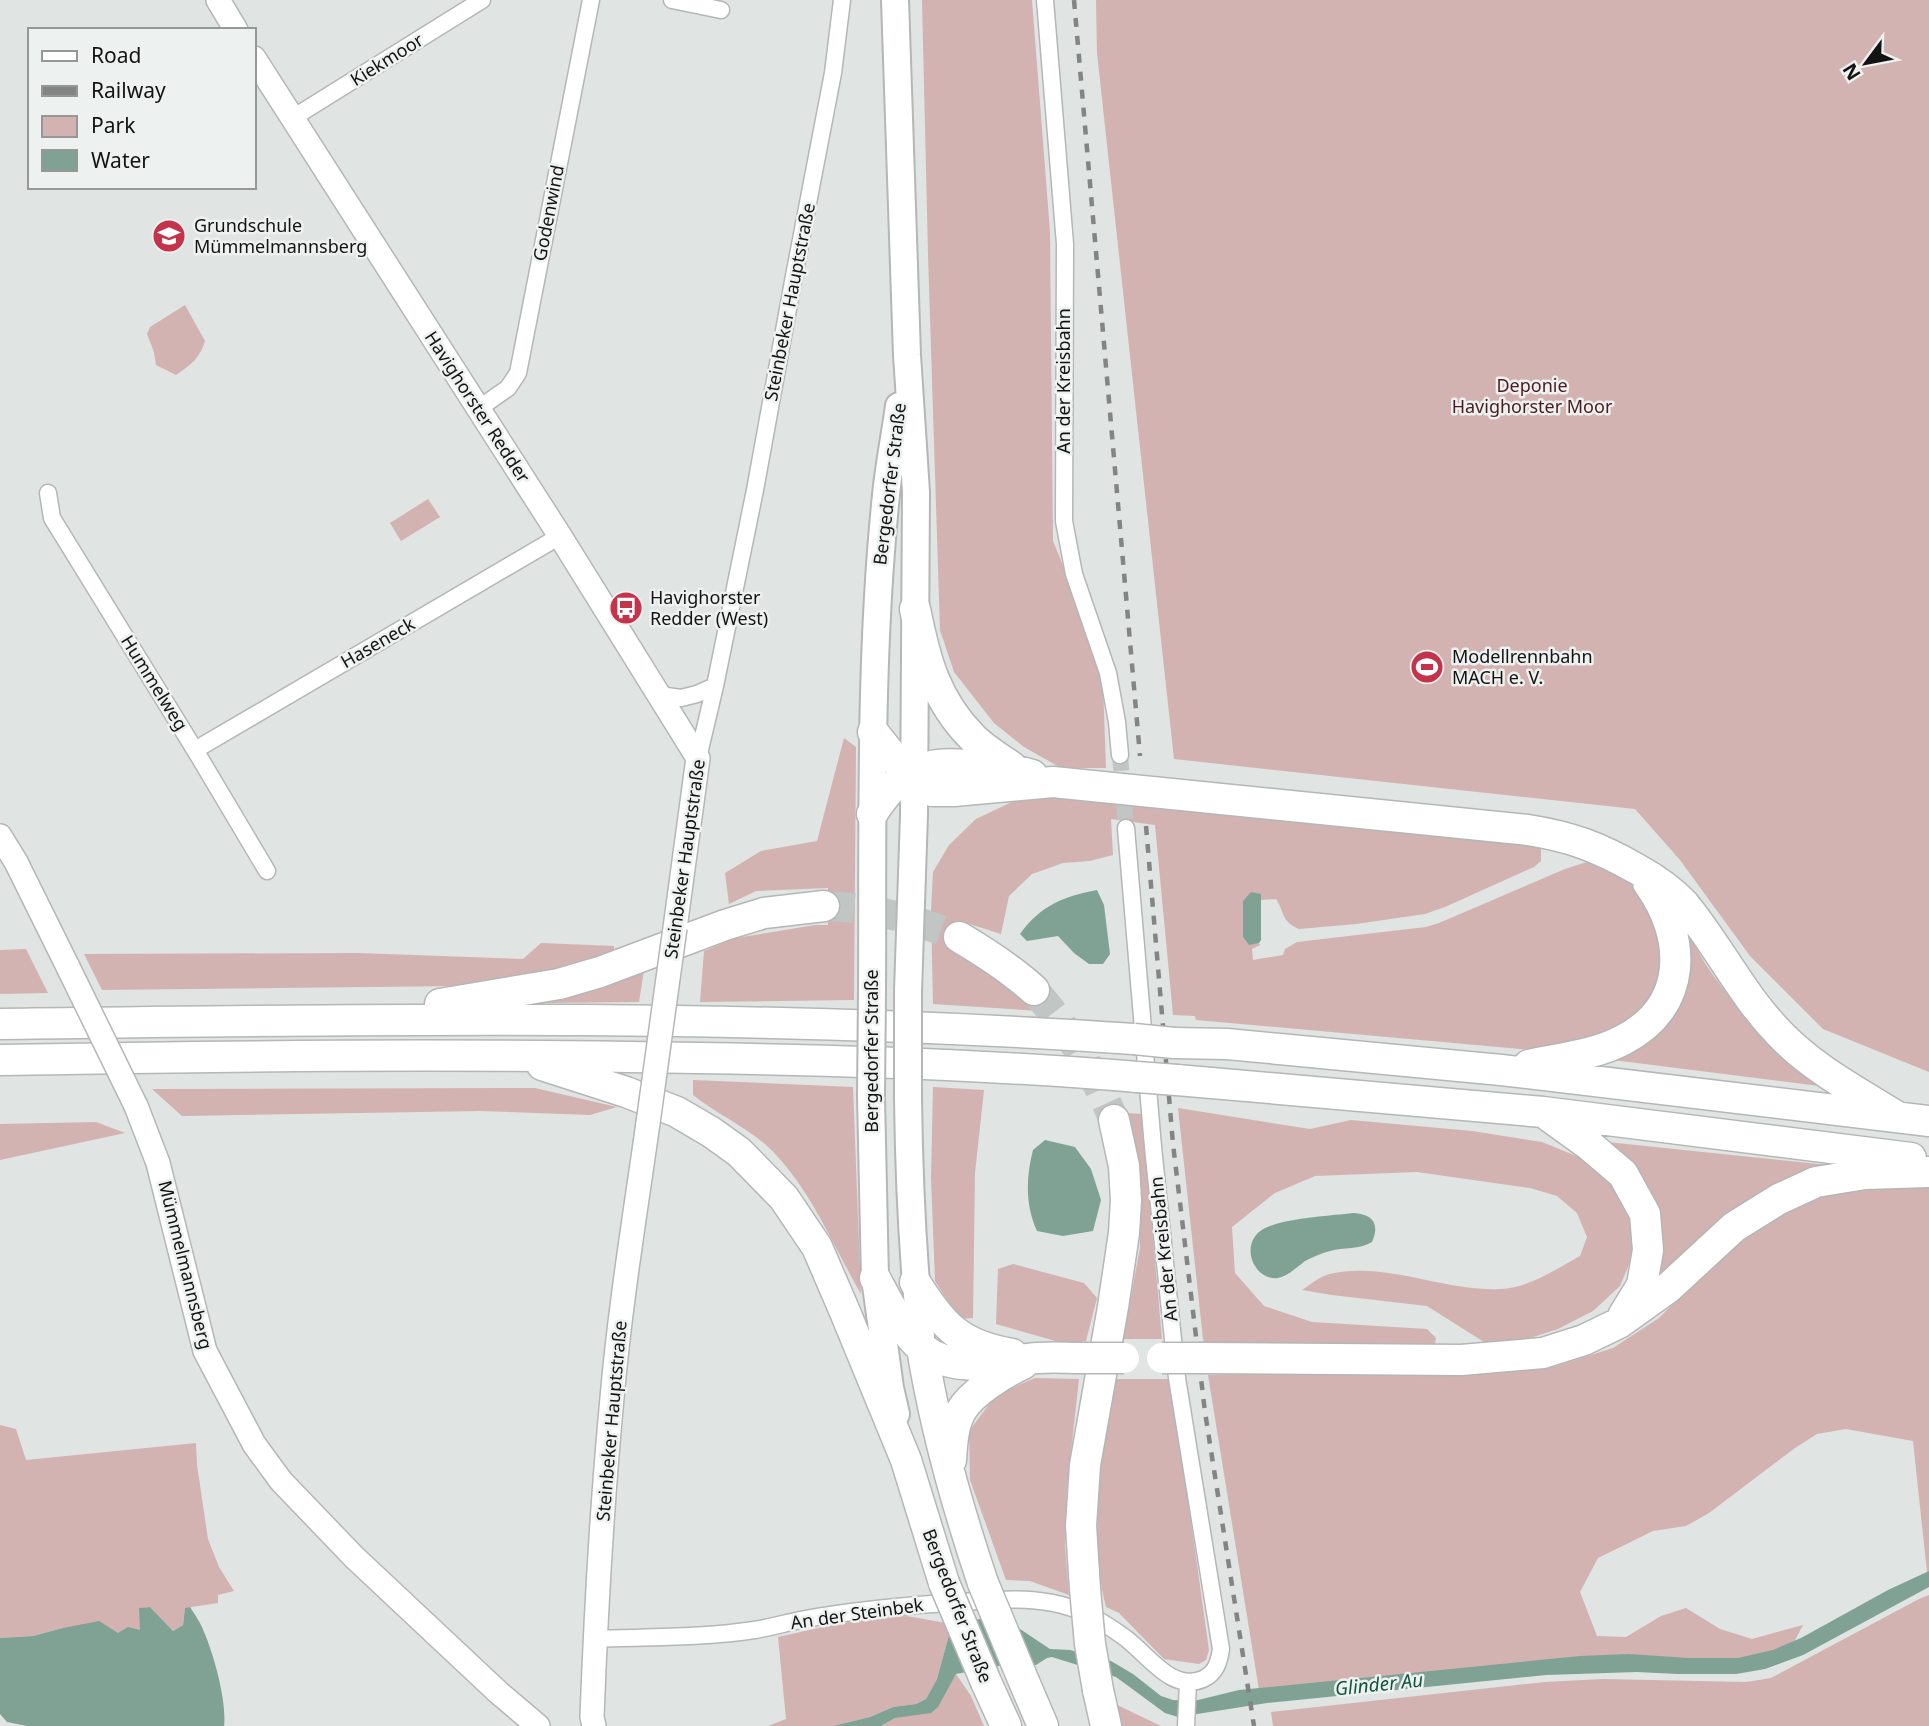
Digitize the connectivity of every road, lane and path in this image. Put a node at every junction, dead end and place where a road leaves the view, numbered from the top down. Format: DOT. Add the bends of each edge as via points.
graph roads {
  1 [pos="218,0"];
  2 [pos="482,0"];
  3 [pos="591,0"];
  4 [pos="672,0"];
  5 [pos="842,0"];
  6 [pos="895,0"];
  7 [pos="1045,0"];
  8 [pos="721,10"];
  9 [pos="235,28"];
  10 [pos="256,61"];
  11 [pos="291,119"];
  12 [pos="907,355"];
  13 [pos="478,409"];
  14 [pos="48,493"];
  15 [pos="560,536"];
  16 [pos="915,609"];
  17 [pos="715,686"];
  18 [pos="659,695"];
  19 [pos="873,733"];
  20 [pos="195,750"];
  21 [pos="1120,755"];
  22 [pos="698,758"];
  23 [pos="1016,770"];
  24 [pos="912,777"];
  25 [pos="1052,782"];
  26 [pos="872,814"];
  27 [pos="1126,828"];
  28 [pos="0,836"];
  29 [pos="1637,869"];
  30 [pos="267,871"];
  31 [pos="824,906"];
  32 [pos="959,937"];
  33 [pos="1034,990"];
  34 [pos="353,1019"];
  35 [pos="0,1024"];
  36 [pos="511,1055"];
  37 [pos="0,1060"];
  38 [pos="1501,1070"];
  39 [pos="1543,1112"];
  40 [pos="1896,1116"];
  41 [pos="1114,1120"];
  42 [pos="1929,1121"];
  43 [pos="1929,1160"];
  44 [pos="1929,1172"];
  45 [pos="875,1278"];
  46 [pos="915,1282"];
  47 [pos="1619,1323"];
  48 [pos="922,1348"];
  49 [pos="1036,1358"];
  50 [pos="906,1460"];
  51 [pos="950,1478"];
  52 [pos="595,1639"];
  53 [pos="1188,1682"];
  54 [pos="1186,1722"];
  55 [pos="538,1726"];
  56 [pos="594,1726"];
  57 [pos="1006,1726"];
  58 [pos="1043,1726"];
  59 [pos="1106,1726"];
  1 -- 9 [label="street"];
  2 -- 11 [label="street, Kiekmoor"];
  3 -- 13 [label="street, Godenwind" via="517,373 508,387"];
  4 -- 8 [label="street"];
  5 -- 17 [label="street, Steinbeker Hauptstraße" via="833,73"];
  6 -- 12 [label="main road, Bergedorfer Straße"];
  7 -- 21 [label="street, An der Kreisbahn" via="1065,244 1064,521 1074,574 1108,673"];
  10 -- 11 [label="street, Havighorster Redder"];
  11 -- 13 [label="street, Havighorster Redder"];
  12 -- 16 [label="main road, Bergedorfer Straße" via="916,492"];
  12 -- 19 [label="main road, Bergedorfer Straße" via="880,553"];
  13 -- 15 [label="street, Havighorster Redder"];
  14 -- 20 [label="street, Hummelweg" via="52,517"];
  15 -- 18 [label="street, Havighorster Redder"];
  15 -- 20 [label="street, Haseneck"];
  16 -- 23 [label="highway" via="923,652 945,702 974,739"];
  16 -- 24 [label="main road, Bergedorfer Straße"];
  17 -- 18 [label="street" via="681,698"];
  17 -- 22 [label="street, Steinbeker Hauptstraße"];
  18 -- 22 [label="street, Havighorster Redder"];
  19 -- 24 [label="highway"];
  19 -- 26 [label="main road, Bergedorfer Straße"];
  20 -- 30 [label="street, Hummelweg"];
  22 -- 52 [label="street, Steinbeker Hauptstraße, bridge" via="611,1399"];
  23 -- 24 [label="highway" via="949,763 926,766"];
  23 -- 25 [label="highway"];
  24 -- 25 [label="highway" via="932,791 942,792"];
  24 -- 26 [label="highway" via="886,793"];
  24 -- 46 [label="main road, Bergedorfer Straße, bridge" via="908,1098"];
  25 -- 29 [label="highway" via="1528,830 1587,843"];
  26 -- 45 [label="main road, Bergedorfer Straße, bridge"];
  27 -- 53 [label="street, An der Kreisbahn" via="1176,1366 1221,1649 1217,1667 1208,1676"];
  28 -- 55 [label="street, Mümmelmannsberg, bridge" via="136,1106 159,1163 205,1351 254,1444 281,1480 354,1557"];
  29 -- 38 [label="highway" via="1667,913 1672,929 1676,964 1660,1009 1649,1023 1610,1046"];
  29 -- 40 [label="highway" via="1671,890 1755,1008 1803,1057"];
  31 -- 34 [label="highway" via="764,913 559,984"];
  32 -- 33 [label="highway"];
  34 -- 35 [label="highway"];
  34 -- 38 [label="highway, bridge" via="774,1022 1056,1033"];
  36 -- 37 [label="highway"];
  36 -- 39 [label="highway, bridge" via="1059,1070"];
  36 -- 50 [label="highway" via="677,1112 730,1146 765,1177 817,1247"];
  38 -- 40 [label="highway"];
  39 -- 43 [label="highway"];
  39 -- 47 [label="highway" via="1623,1174 1645,1214 1648,1250 1642,1285"];
  40 -- 42 [label="highway"];
  41 -- 59 [label="highway, bridge" via="1124,1166 1124,1233 1085,1465 1081,1526 1090,1644"];
  44 -- 47 [label="highway" via="1865,1174 1816,1182 1779,1199 1734,1227 1668,1288"];
  45 -- 48 [label="highway"];
  45 -- 50 [label="main road, Bergedorfer Straße" via="890,1388"];
  46 -- 48 [label="main road, Bergedorfer Straße"];
  46 -- 49 [label="highway" via="938,1316 964,1338 982,1347"];
  47 -- 49 [label="highway, bridge" via="1543,1353 1461,1360"];
  48 -- 49 [label="highway" via="945,1361 967,1364"];
  48 -- 51 [label="highway, Bergedorfer Straße"];
  49 -- 51 [label="highway" via="1014,1368 962,1409 954,1431"];
  50 -- 57 [label="highway, Bergedorfer Straße, bridge" via="944,1583"];
  51 -- 58 [label="highway, Bergedorfer Straße, bridge" via="983,1583"];
  52 -- 53 [label="street, An der Steinbek" via="723,1634 899,1606 1036,1600 1085,1612 1126,1638 1162,1671"];
  52 -- 56 [label="street, Steinbeker Hauptstraße"];
  53 -- 54 [label="street"];
}
